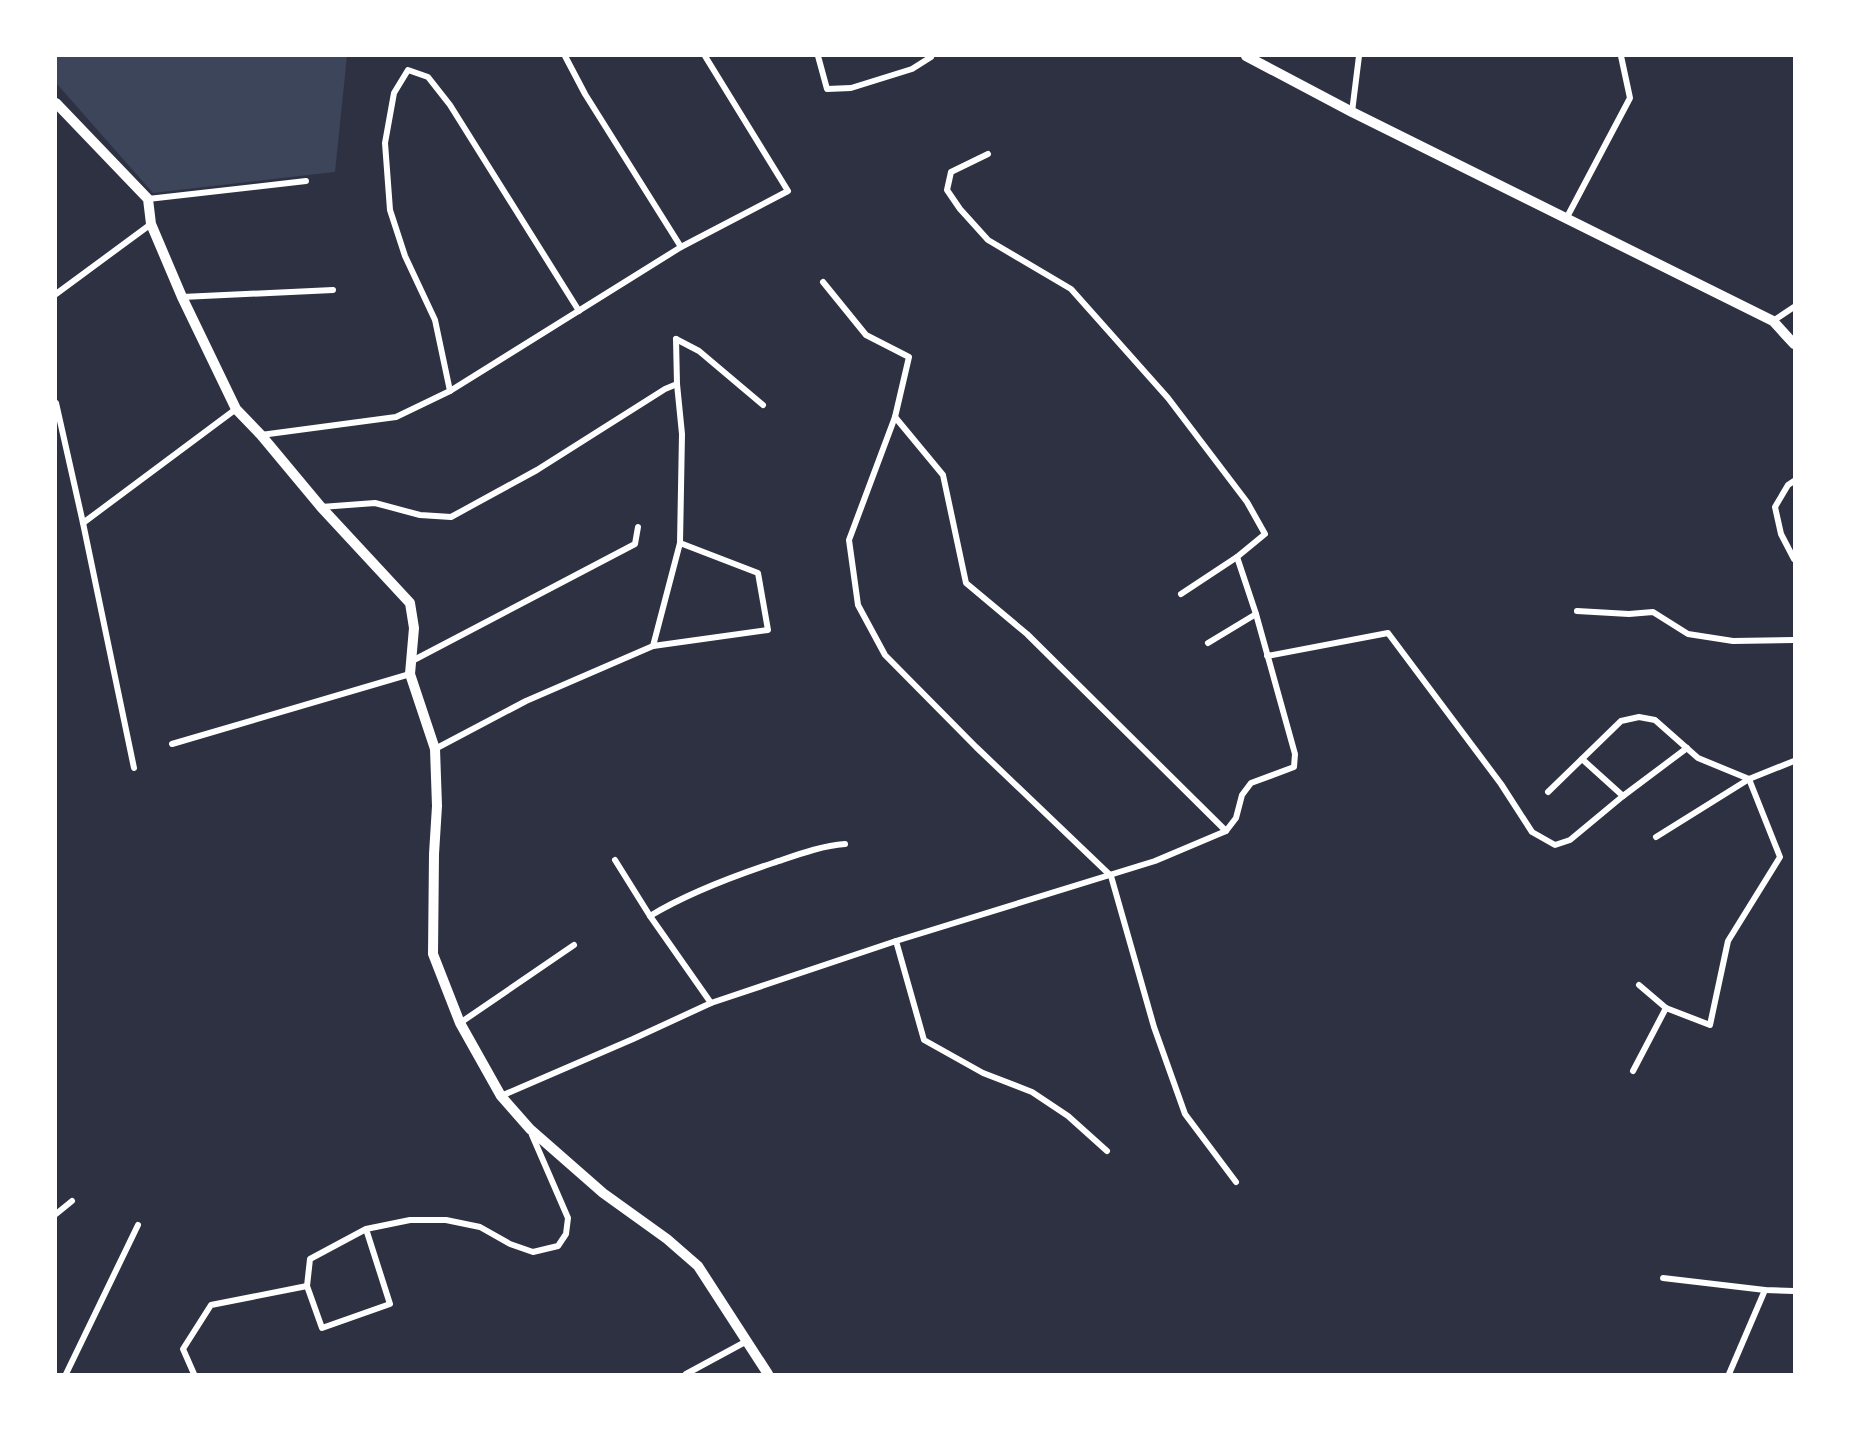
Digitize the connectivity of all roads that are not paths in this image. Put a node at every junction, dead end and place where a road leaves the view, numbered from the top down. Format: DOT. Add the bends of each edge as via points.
graph roads {
  1 [pos="565,56"];
  2 [pos="705,56"];
  3 [pos="818,56"];
  4 [pos="930,56"];
  5 [pos="1246,56"];
  6 [pos="1359,56"];
  7 [pos="1621,56"];
  8 [pos="56,103"];
  9 [pos="1352,112"];
  10 [pos="988,154"];
  11 [pos="306,181"];
  12 [pos="148,199"];
  13 [pos="1566,219"];
  14 [pos="151,224"];
  15 [pos="681,247"];
  16 [pos="823,282"];
  17 [pos="333,290"];
  18 [pos="56,294"];
  19 [pos="182,297"];
  20 [pos="1794,307"];
  21 [pos="579,311"];
  22 [pos="1773,321"];
  23 [pos="1794,344"];
  24 [pos="677,384"];
  25 [pos="450,391"];
  26 [pos="56,402"];
  27 [pos="763,405"];
  28 [pos="236,409"];
  29 [pos="895,417"];
  30 [pos="261,435"];
  31 [pos="1794,481"];
  32 [pos="321,507"];
  33 [pos="83,523"];
  34 [pos="638,527"];
  35 [pos="680,543"];
  36 [pos="1237,557"];
  37 [pos="1794,559"];
  38 [pos="1181,594"];
  39 [pos="1577,611"];
  40 [pos="1256,614"];
  41 [pos="1794,640"];
  42 [pos="1208,643"];
  43 [pos="653,646"];
  44 [pos="1267,656"];
  45 [pos="411,661"];
  46 [pos="410,674"];
  47 [pos="172,744"];
  48 [pos="1687,748"];
  49 [pos="435,749"];
  50 [pos="1581,759"];
  51 [pos="1794,761"];
  52 [pos="134,768"];
  53 [pos="1749,778"];
  54 [pos="1548,792"];
  55 [pos="1623,796"];
  56 [pos="1226,831"];
  57 [pos="1656,837"];
  58 [pos="845,844"];
  59 [pos="615,860"];
  60 [pos="1111,876"];
  61 [pos="650,916"];
  62 [pos="896,941"];
  63 [pos="574,945"];
  64 [pos="1639,985"];
  65 [pos="711,1003"];
  66 [pos="1666,1008"];
  67 [pos="460,1023"];
  68 [pos="1633,1071"];
  69 [pos="501,1096"];
  70 [pos="530,1129"];
  71 [pos="1107,1151"];
  72 [pos="1236,1182"];
  73 [pos="72,1201"];
  74 [pos="56,1214"];
  75 [pos="138,1225"];
  76 [pos="366,1229"];
  77 [pos="1663,1278"];
  78 [pos="307,1286"];
  79 [pos="1765,1290"];
  80 [pos="1794,1291"];
  81 [pos="747,1341"];
  82 [pos="66,1374"];
  83 [pos="194,1374"];
  84 [pos="686,1374"];
  85 [pos="768,1374"];
  86 [pos="1729,1374"];
  1 -- 15 [label="street"];
  2 -- 15 [label="street" via="788,191"];
  3 -- 4 [label="street" via="827,89 851,88 912,69"];
  5 -- 9 [label="street"];
  6 -- 9 [label="street"];
  7 -- 13 [label="street" via="1630,98"];
  8 -- 12 [label="street"];
  9 -- 13 [label="street"];
  10 -- 36 [label="street" via="951,172 947,190 988,240 1071,289 1168,398 1247,502 1265,534"];
  11 -- 12 [label="street"];
  12 -- 14 [label="street"];
  13 -- 22 [label="street"];
  14 -- 18 [label="street"];
  14 -- 19 [label="street"];
  15 -- 21 [label="street"];
  16 -- 29 [label="street" via="866,335 909,357"];
  17 -- 19 [label="street"];
  19 -- 28 [label="street"];
  20 -- 22 [label="street"];
  21 -- 25 [label="street"];
  21 -- 25 [label="street" via="450,105 428,77 408,70 394,93 385,143 390,210 405,256 435,320"];
  22 -- 23 [label="street"];
  24 -- 27 [label="street" via="676,339 699,351"];
  24 -- 32 [label="street" via="537,470 451,517 420,515 375,503"];
  24 -- 35 [label="street" via="682,434"];
  25 -- 30 [label="street" via="396,417"];
  26 -- 33 [label="street"];
  28 -- 30 [label="street"];
  28 -- 33 [label="street"];
  29 -- 56 [label="street" via="943,475 966,583 1027,634"];
  29 -- 60 [label="street" via="849,540 858,605 885,655"];
  30 -- 32 [label="street"];
  31 -- 37 [label="street" via="1775,507 1780,534"];
  32 -- 45 [label="street" via="410,603 414,628"];
  33 -- 52 [label="street"];
  34 -- 45 [label="street" via="635,544"];
  35 -- 43 [label="street"];
  35 -- 43 [label="street" via="758,573 768,630"];
  36 -- 38 [label="street"];
  36 -- 40 [label="street"];
  39 -- 41 [label="street" via="1653,612 1688,633 1733,641"];
  40 -- 42 [label="street"];
  40 -- 44 [label="street"];
  43 -- 49 [label="street" via="526,701"];
  44 -- 55 [label="street" via="1388,633 1501,784 1532,832 1555,845 1570,840"];
  44 -- 56 [label="street" via="1295,754 1294,767 1251,783"];
  45 -- 46 [label="street"];
  46 -- 47 [label="street"];
  46 -- 49 [label="street"];
  48 -- 50 [label="street" via="1655,720 1639,717 1621,721"];
  48 -- 53 [label="street" via="1698,758"];
  48 -- 55 [label="street"];
  49 -- 67 [label="street" via="433,954"];
  50 -- 54 [label="street"];
  50 -- 55 [label="street"];
  51 -- 53 [label="street"];
  53 -- 57 [label="street"];
  53 -- 66 [label="street" via="1780,857 1728,940 1710,1025"];
  56 -- 60 [label="street"];
  58 -- 61 [label="street" via="824,845 746,872"];
  59 -- 61 [label="street"];
  60 -- 62 [label="street"];
  60 -- 72 [label="street" via="1154,1027 1185,1114"];
  61 -- 65 [label="street"];
  62 -- 65 [label="street"];
  62 -- 71 [label="street" via="924,1040 983,1073 1032,1092 1068,1116"];
  63 -- 67 [label="street"];
  64 -- 66 [label="street"];
  65 -- 69 [label="street"];
  66 -- 68 [label="street"];
  67 -- 69 [label="street"];
  69 -- 70 [label="street"];
  70 -- 76 [label="street" via="567,1218 566,1234 558,1246 533,1252 480,1227 446,1220 410,1220"];
  70 -- 81 [label="street" via="603,1193 698,1266"];
  73 -- 74 [label="street"];
  75 -- 82 [label="street"];
  76 -- 78 [label="street" via="310,1258"];
  76 -- 78 [label="street" via="390,1304 322,1328"];
  77 -- 79 [label="street"];
  78 -- 83 [label="street" via="210,1305 183,1349"];
  79 -- 80 [label="street"];
  79 -- 86 [label="street"];
  81 -- 84 [label="street"];
  81 -- 85 [label="street"];
}
